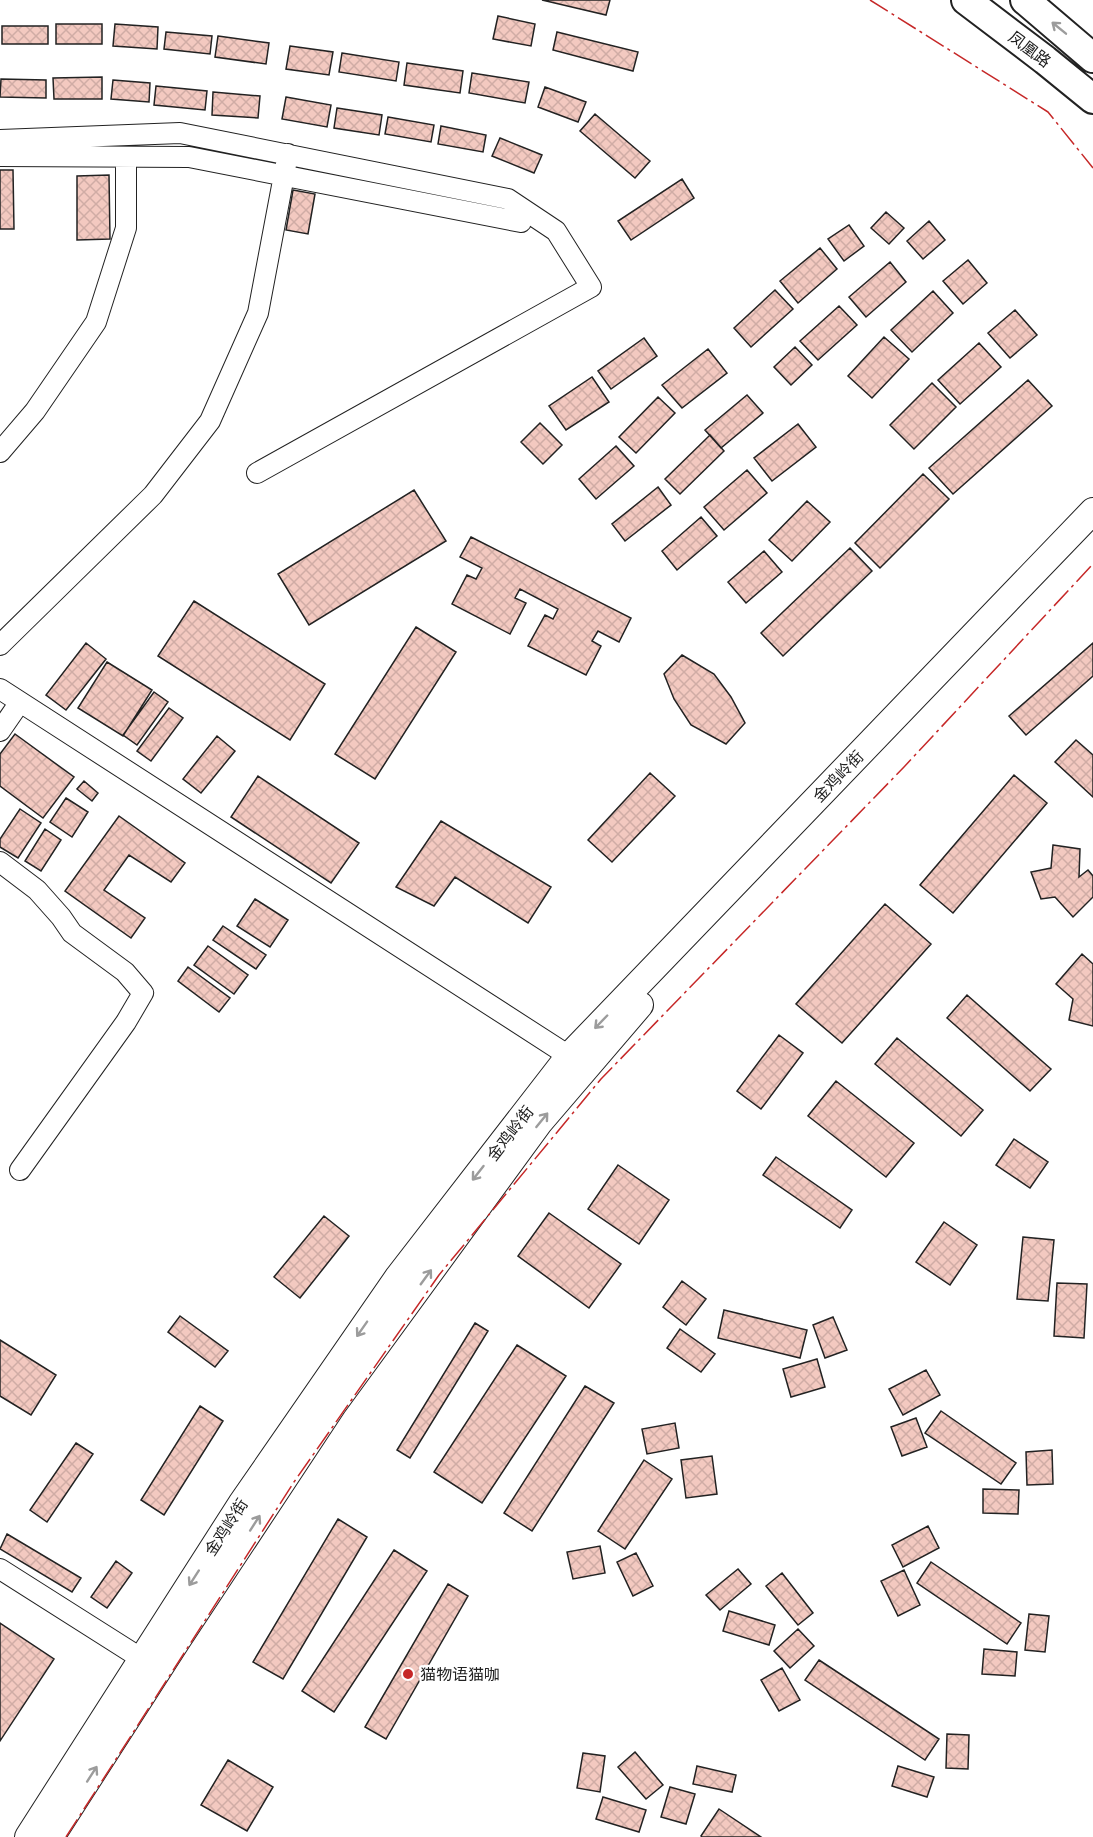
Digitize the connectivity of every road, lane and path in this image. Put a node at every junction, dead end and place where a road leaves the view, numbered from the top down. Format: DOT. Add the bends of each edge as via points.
graph roads {
  1 [pos="966,0"];
  2 [pos="1024,0"];
  3 [pos="1093,57"];
  4 [pos="1093,99"];
  5 [pos="0,140"];
  6 [pos="288,154"];
  7 [pos="0,156"];
  8 [pos="126,157"];
  9 [pos="284,176"];
  10 [pos="521,222"];
  11 [pos="0,452"];
  12 [pos="257,473"];
  13 [pos="1093,511"];
  14 [pos="1093,533"];
  15 [pos="0,645"];
  16 [pos="0,689"];
  17 [pos="20,702"];
  18 [pos="0,732"];
  19 [pos="0,862"];
  20 [pos="568,1056"];
  21 [pos="20,1170"];
  22 [pos="0,1569"];
  23 [pos="142,1659"];
  24 [pos="28,1837"];
  25 [pos="51,1837"];
  1 -- 4 [label="highway, 凤凰路"];
  3 -- 2 [label="highway, 凤凰路, one-way"];
  5 -- 6 [label="street" via="180,133"];
  6 -- 9 [label="street"];
  6 -- 12 [label="street" via="508,200 556,231 591,287"];
  7 -- 8 [label="street"];
  8 -- 9 [label="street" via="189,157"];
  8 -- 11 [label="street" via="126,228 96,322 35,411"];
  9 -- 10 [label="street"];
  9 -- 15 [label="street" via="258,313 210,421 153,495"];
  13 -- 20 [label="main road, 金鸡岭街, one-way"];
  25 -- 14 [label="main road, 金鸡岭街, one-way" via="333,1405 539,1123 635,1011"];
  16 -- 17 [label="street"];
  17 -- 18 [label="street"];
  17 -- 20 [label="street"];
  19 -- 21 [label="street" via="38,890 72,933 125,972 143,993"];
  20 -- 23 [label="main road, 金鸡岭街, one-way" via="398,1277 241,1504"];
  22 -- 23 [label="street"];
  23 -- 24 [label="main road, 金鸡岭街"];
}
